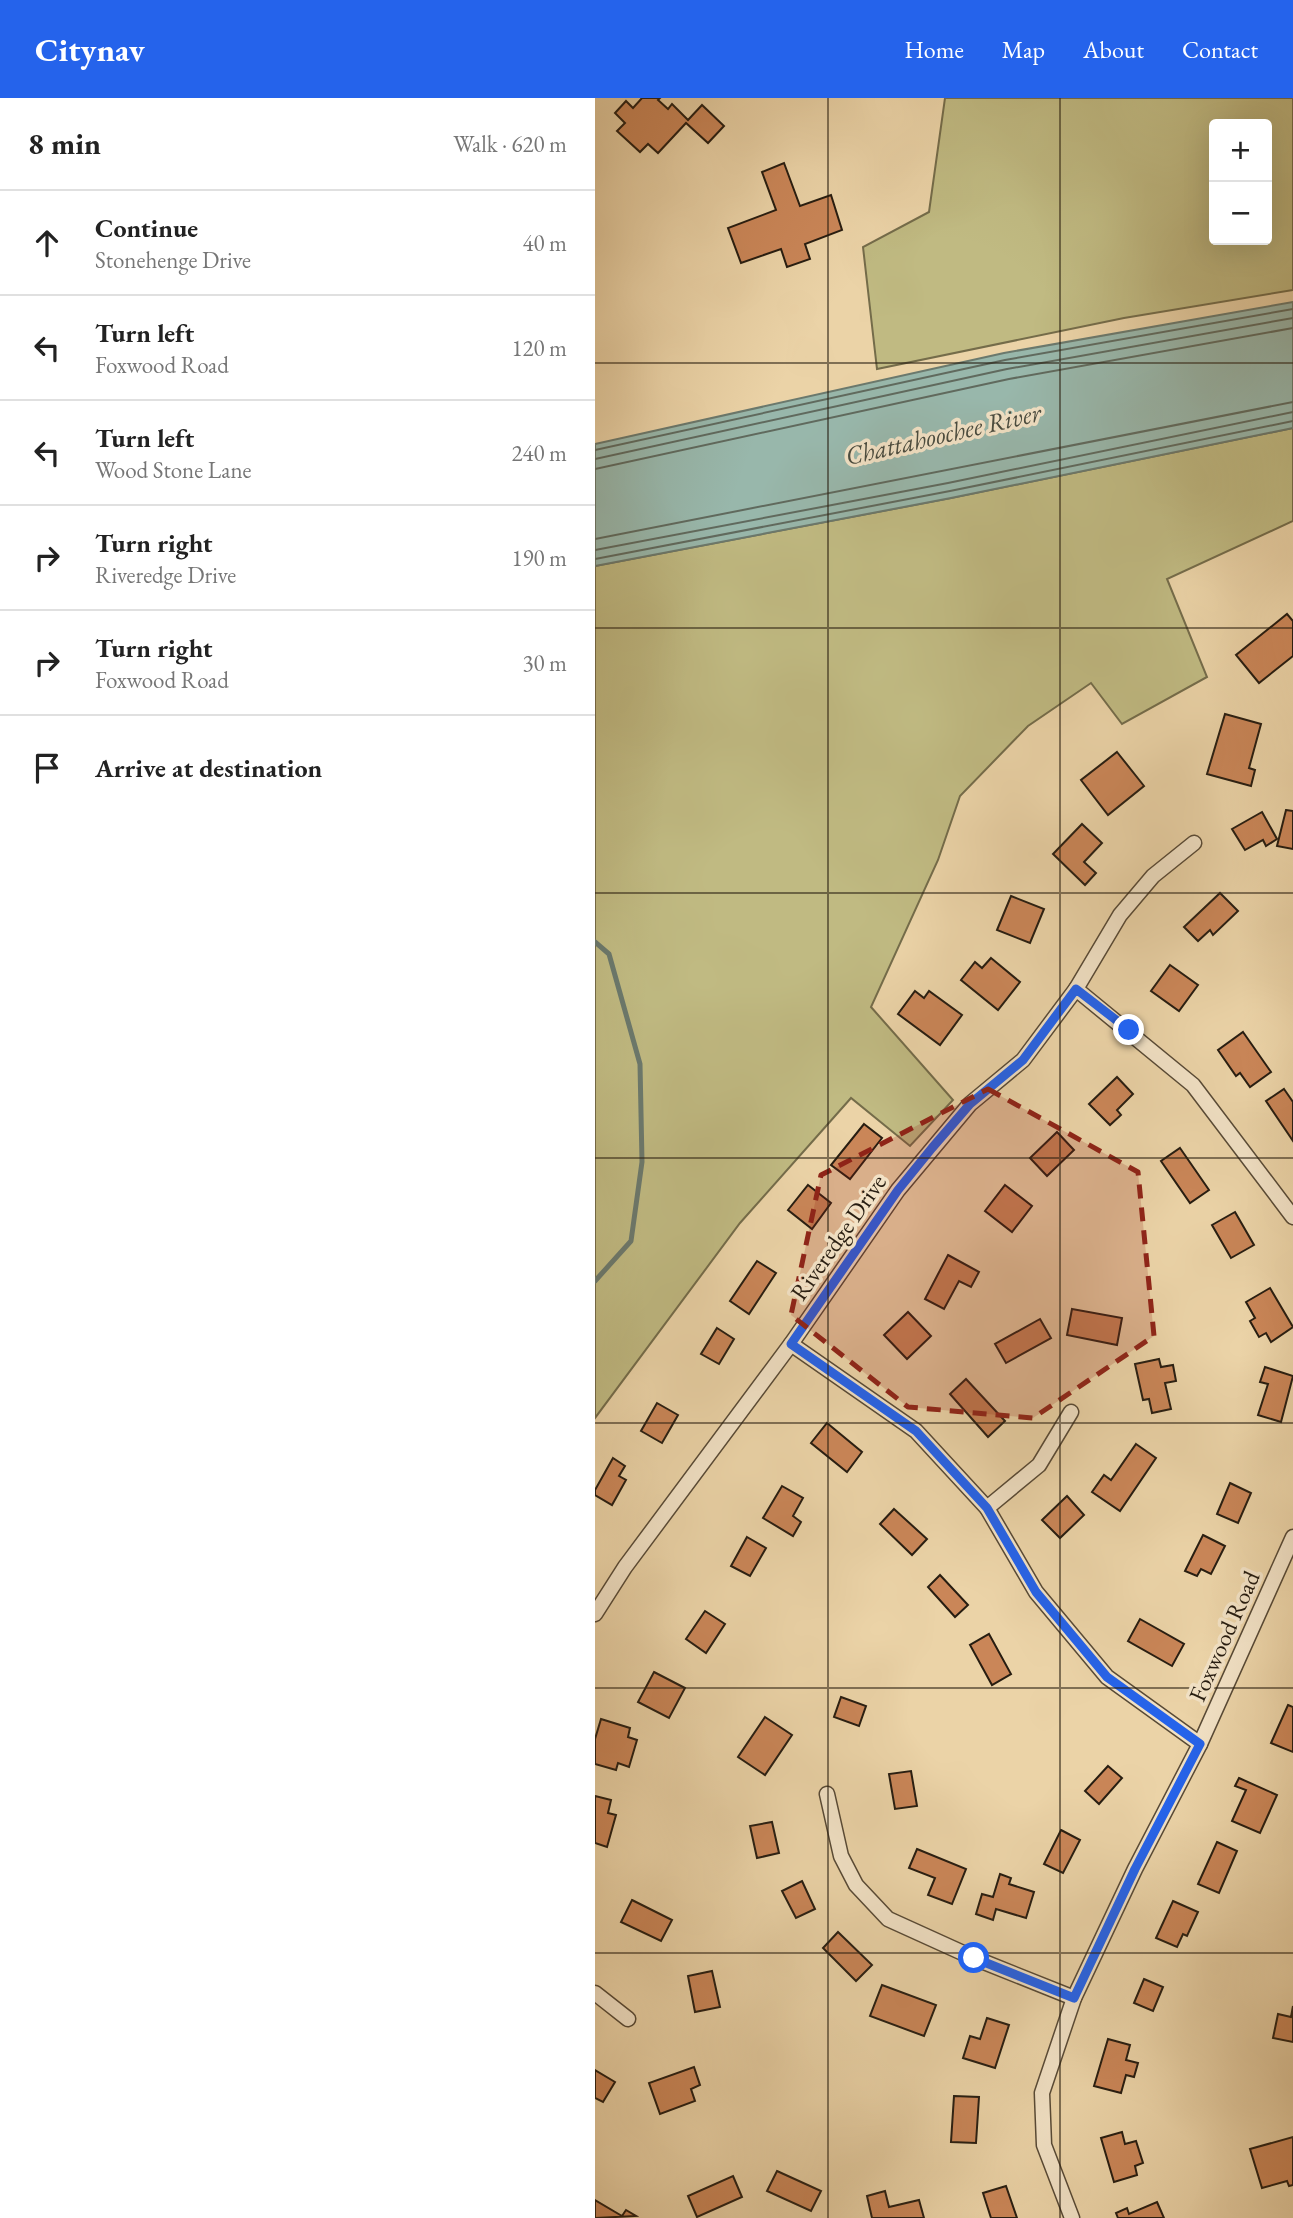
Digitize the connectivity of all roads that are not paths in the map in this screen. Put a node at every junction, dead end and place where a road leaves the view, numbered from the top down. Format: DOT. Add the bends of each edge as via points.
graph roads {
  1 [pos="1194,844"];
  2 [pos="1076,989"];
  3 [pos="1293,1217"];
  4 [pos="791,1344"];
  5 [pos="1071,1412"];
  6 [pos="987,1508"];
  7 [pos="1293,1537"];
  8 [pos="595,1614"];
  9 [pos="1200,1744"];
  10 [pos="827,1794"];
  11 [pos="595,1993"];
  12 [pos="1074,1998"];
  13 [pos="628,2019"];
  14 [pos="1072,2218"];
  1 -- 2 [label="street, Riveredge Drive" via="1153,876 1120,915"];
  2 -- 3 [label="street" via="1193,1085"];
  2 -- 4 [label="street, Riveredge Drive" via="1023,1060 970,1104 898,1190"];
  4 -- 6 [label="street" via="916,1431"];
  4 -- 8 [label="street, Riveredge Drive"];
  5 -- 6 [label="street" via="1039,1465"];
  6 -- 9 [label="street" via="1036,1592 1107,1677"];
  7 -- 9 [label="street, Foxwood Road"];
  9 -- 12 [label="street, Foxwood Road"];
  10 -- 12 [label="street" via="841,1856 856,1885 888,1919"];
  11 -- 13 [label="street"];
  12 -- 14 [label="street, Foxwood Road" via="1042,2093 1044,2145"];
}
